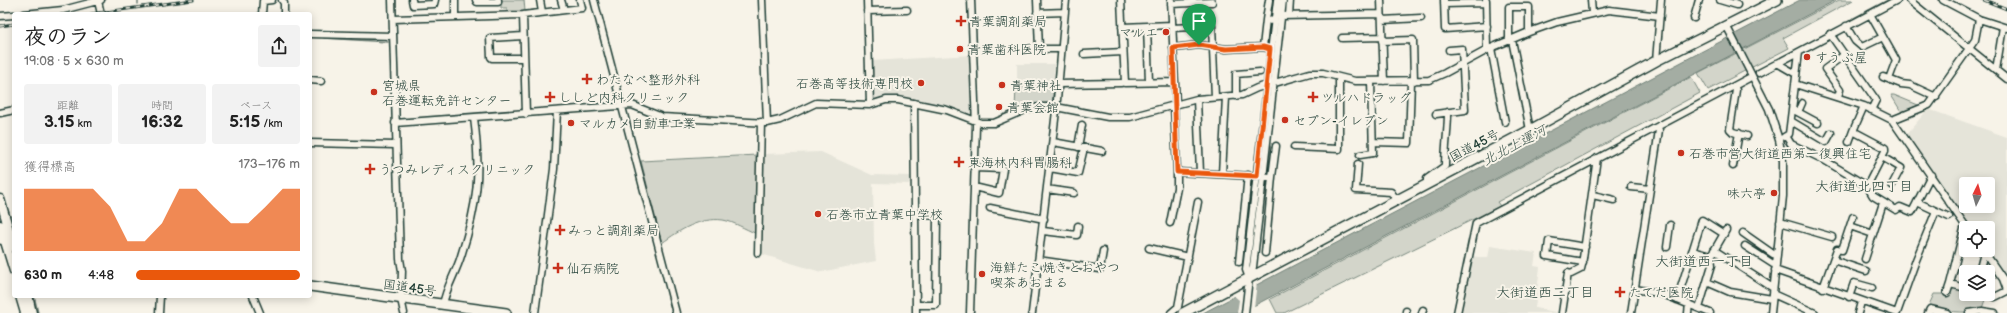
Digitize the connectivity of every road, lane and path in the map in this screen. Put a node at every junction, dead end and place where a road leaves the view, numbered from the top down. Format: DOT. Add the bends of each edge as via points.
graph roads {
  1 [pos="272,0"];
  2 [pos="282,0"];
  3 [pos="392,0"];
  4 [pos="412,0"];
  5 [pos="435,0"];
  6 [pos="455,0"];
  7 [pos="476,0"];
  8 [pos="498,0"];
  9 [pos="540,0"];
  10 [pos="561,0"];
  11 [pos="580,0"];
  12 [pos="594,0"];
  13 [pos="762,0"];
  14 [pos="867,0"];
  15 [pos="971,0"];
  16 [pos="1037,0"];
  17 [pos="1066,0"];
  18 [pos="1121,0"];
  19 [pos="1268,0"];
  20 [pos="1277,0"];
  21 [pos="1283,0"];
  22 [pos="1290,0"];
  23 [pos="1381,0"];
  24 [pos="1592,0"];
  25 [pos="1661,0"];
  26 [pos="1699,0"];
  27 [pos="1720,0"];
  28 [pos="1777,0"];
  29 [pos="1897,0"];
  30 [pos="1909,0"];
  31 [pos="1943,0"];
  32 [pos="100,1"];
  33 [pos="1486,1"];
  34 [pos="1171,2"];
  35 [pos="1212,2"];
  36 [pos="1444,2"];
  37 [pos="1464,2"];
  38 [pos="1737,5"];
  39 [pos="564,10"];
  40 [pos="907,10"];
  41 [pos="867,11"];
  42 [pos="44,12"];
  43 [pos="100,12"];
  44 [pos="262,12"];
  45 [pos="284,12"];
  46 [pos="542,12"];
  47 [pos="1065,12"];
  48 [pos="1037,13"];
  49 [pos="1592,13"];
  50 [pos="1870,14"];
  51 [pos="12,15"];
  52 [pos="523,15"];
  53 [pos="0,16"];
  54 [pos="1281,16"];
  55 [pos="1289,16"];
  56 [pos="1660,16"];
  57 [pos="455,17"];
  58 [pos="1382,17"];
  59 [pos="393,18"];
  60 [pos="1421,18"];
  61 [pos="1694,18"];
  62 [pos="1979,19"];
  63 [pos="1266,20"];
  64 [pos="1275,21"];
  65 [pos="1147,26"];
  66 [pos="1487,26"];
  67 [pos="1846,26"];
  68 [pos="1122,27"];
  69 [pos="1172,27"];
  70 [pos="2005,27"];
  71 [pos="1728,29"];
  72 [pos="1529,32"];
  73 [pos="312,34"];
  74 [pos="1830,34"];
  75 [pos="393,36"];
  76 [pos="523,36"];
  77 [pos="1883,36"];
  78 [pos="1342,38"];
  79 [pos="1382,39"];
  80 [pos="1510,40"];
  81 [pos="1263,47"];
  82 [pos="1173,48"];
  83 [pos="1213,48"];
  84 [pos="1062,49"];
  85 [pos="1270,49"];
  86 [pos="1489,49"];
  87 [pos="1969,49"];
  88 [pos="1449,50"];
  89 [pos="1123,52"];
  90 [pos="1799,52"];
  91 [pos="1084,54"];
  92 [pos="1844,55"];
  93 [pos="524,58"];
  94 [pos="1656,61"];
  95 [pos="1777,64"];
  96 [pos="1463,65"];
  97 [pos="1996,70"];
  98 [pos="1260,72"];
  99 [pos="1759,73"];
  100 [pos="1796,74"];
  101 [pos="1339,78"];
  102 [pos="1749,78"];
  103 [pos="2007,79"];
  104 [pos="312,80"];
  105 [pos="321,81"];
  106 [pos="1384,81"];
  107 [pos="1412,81"];
  108 [pos="1149,82"];
  109 [pos="1174,82"];
  110 [pos="1371,82"];
  111 [pos="1121,83"];
  112 [pos="1274,83"];
  113 [pos="1058,84"];
  114 [pos="1795,84"];
  115 [pos="1266,85"];
  116 [pos="1734,86"];
  117 [pos="1236,96"];
  118 [pos="1838,96"];
  119 [pos="1215,97"];
  120 [pos="1226,97"];
  121 [pos="1936,97"];
  122 [pos="1197,99"];
  123 [pos="914,103"];
  124 [pos="1802,103"];
  125 [pos="1175,104"];
  126 [pos="623,105"];
  127 [pos="870,105"];
  128 [pos="1864,106"];
  129 [pos="1056,107"];
  130 [pos="1792,109"];
  131 [pos="12,110"];
  132 [pos="1872,110"];
  133 [pos="557,111"];
  134 [pos="1448,112"];
  135 [pos="1798,112"];
  136 [pos="0,113"];
  137 [pos="526,114"];
  138 [pos="1436,114"];
  139 [pos="474,118"];
  140 [pos="1892,120"];
  141 [pos="976,121"];
  142 [pos="1791,121"];
  143 [pos="764,122"];
  144 [pos="1505,122"];
  145 [pos="1818,123"];
  146 [pos="395,124"];
  147 [pos="1082,125"];
  148 [pos="1657,127"];
  149 [pos="1530,130"];
  150 [pos="1853,131"];
  151 [pos="1830,133"];
  152 [pos="1739,134"];
  153 [pos="1747,136"];
  154 [pos="1786,136"];
  155 [pos="1779,140"];
  156 [pos="1053,142"];
  157 [pos="1373,142"];
  158 [pos="1849,142"];
  159 [pos="312,143"];
  160 [pos="395,145"];
  161 [pos="1276,146"];
  162 [pos="1081,147"];
  163 [pos="1294,147"];
  164 [pos="1102,151"];
  165 [pos="1360,155"];
  166 [pos="1882,157"];
  167 [pos="1597,158"];
  168 [pos="1358,164"];
  169 [pos="1445,166"];
  170 [pos="1732,166"];
  171 [pos="974,168"];
  172 [pos="1050,168"];
  173 [pos="1456,169"];
  174 [pos="1177,172"];
  175 [pos="1200,173"];
  176 [pos="1222,174"];
  177 [pos="1248,175"];
  178 [pos="1931,175"];
  179 [pos="1257,176"];
  180 [pos="1264,176"];
  181 [pos="1272,177"];
  182 [pos="1427,184"];
  183 [pos="1892,185"];
  184 [pos="1867,186"];
  185 [pos="1631,187"];
  186 [pos="974,188"];
  187 [pos="1047,188"];
  188 [pos="1650,189"];
  189 [pos="1074,193"];
  190 [pos="1593,195"];
  191 [pos="0,199"];
  192 [pos="1614,200"];
  193 [pos="1397,201"];
  194 [pos="1198,202"];
  195 [pos="1917,202"];
  196 [pos="1883,203"];
  197 [pos="990,208"];
  198 [pos="1936,211"];
  199 [pos="916,214"];
  200 [pos="1853,217"];
  201 [pos="1949,217"];
  202 [pos="1044,219"];
  203 [pos="1962,221"];
  204 [pos="1780,222"];
  205 [pos="1170,223"];
  206 [pos="0,225"];
  207 [pos="1670,225"];
  208 [pos="1078,226"];
  209 [pos="1850,226"];
  210 [pos="1043,231"];
  211 [pos="1743,233"];
  212 [pos="1873,234"];
  213 [pos="1832,237"];
  214 [pos="9,241"];
  215 [pos="1745,246"];
  216 [pos="1585,247"];
  217 [pos="1668,247"];
  218 [pos="1149,248"];
  219 [pos="1103,251"];
  220 [pos="1692,251"];
  221 [pos="1959,252"];
  222 [pos="758,253"];
  223 [pos="1265,253"];
  224 [pos="1713,253"];
  225 [pos="1777,255"];
  226 [pos="1188,257"];
  227 [pos="1987,257"];
  228 [pos="12,259"];
  229 [pos="1865,259"];
  230 [pos="1038,260"];
  231 [pos="1833,260"];
  232 [pos="1239,262"];
  233 [pos="1582,262"];
  234 [pos="1776,268"];
  235 [pos="1866,271"];
  236 [pos="1249,281"];
  237 [pos="1707,282"];
  238 [pos="1950,284"];
  239 [pos="312,286"];
  240 [pos="1959,286"];
  241 [pos="1823,288"];
  242 [pos="1872,288"];
  243 [pos="1635,289"];
  244 [pos="2007,290"];
  245 [pos="1947,293"];
  246 [pos="1773,294"];
  247 [pos="1849,297"];
  248 [pos="1995,297"];
  249 [pos="21,298"];
  250 [pos="28,298"];
  251 [pos="160,298"];
  252 [pos="255,298"];
  253 [pos="401,299"];
  254 [pos="1677,300"];
  255 [pos="1861,302"];
  256 [pos="916,304"];
  257 [pos="1689,304"];
  258 [pos="443,305"];
  259 [pos="1699,308"];
  260 [pos="471,311"];
  261 [pos="1886,312"];
  262 [pos="25,313"];
  263 [pos="32,313"];
  264 [pos="158,313"];
  265 [pos="260,313"];
  266 [pos="404,313"];
  267 [pos="506,313"];
  268 [pos="535,313"];
  269 [pos="676,313"];
  270 [pos="916,313"];
  271 [pos="970,313"];
  272 [pos="1032,313"];
  273 [pos="1171,313"];
  274 [pos="1183,313"];
  275 [pos="1245,313"];
  276 [pos="1457,313"];
  277 [pos="1562,313"];
  278 [pos="1631,313"];
  279 [pos="1688,313"];
  280 [pos="1710,313"];
  281 [pos="1771,313"];
  282 [pos="1814,313"];
  283 [pos="1858,313"];
  284 [pos="1928,313"];
  285 [pos="1947,313"];
  286 [pos="1969,313"];
  287 [pos="1995,313"];
  1 -- 44 [label="street" via="263,1"];
  2 -- 45 [label="street"];
  3 -- 59 [label="street"];
  4 -- 5 [label="street" via="413,5 434,4"];
  6 -- 57 [label="street"];
  7 -- 8 [label="street"];
  9 -- 46 [label="street"];
  10 -- 39 [label="street"];
  11 -- 39 [label="street" via="582,8"];
  12 -- 126 [label="street"];
  13 -- 143 [label="street"];
  14 -- 41 [label="street"];
  15 -- 141 [label="street"];
  16 -- 48 [label="street"];
  17 -- 47 [label="street"];
  18 -- 68 [label="street"];
  19 -- 63 [label="street"];
  20 -- 64 [label="street"];
  21 -- 54 [label="street"];
  22 -- 55 [label="street"];
  23 -- 58 [label="street"];
  24 -- 49 [label="street"];
  25 -- 56 [label="street"];
  26 -- 61 [label="street"];
  27 -- 38 [label="street"];
  28 -- 71 [label="highway, 国道45号"];
  29 -- 50 [label="street"];
  30 -- 87 [label="street"];
  31 -- 62 [label="street"];
  32 -- 42 [label="street"];
  32 -- 43 [label="street"];
  33 -- 37 [label="street"];
  33 -- 66 [label="street"];
  34 -- 35 [label="street"];
  34 -- 69 [label="street"];
  36 -- 37 [label="street"];
  36 -- 66 [label="street" via="1445,28"];
  39 -- 46 [label="street"];
  40 -- 41 [label="street"];
  41 -- 127 [label="street"];
  46 -- 52 [label="street"];
  47 -- 48 [label="street"];
  47 -- 84 [label="street"];
  48 -- 84 [label="street" via="1039,49"];
  49 -- 56 [label="street" via="1609,10"];
  49 -- 72 [label="street"];
  50 -- 67 [label="street"];
  50 -- 77 [label="street"];
  51 -- 53 [label="street"];
  52 -- 57 [label="street"];
  52 -- 76 [label="street"];
  54 -- 55 [label="street"];
  54 -- 112 [label="street"];
  55 -- 58 [label="street"];
  56 -- 94 [label="street"];
  57 -- 59 [label="street"];
  58 -- 60 [label="street"];
  58 -- 79 [label="street"];
  59 -- 75 [label="street"];
  62 -- 70 [label="street"];
  62 -- 87 [label="street" via="1976,40"];
  63 -- 64 [label="street"];
  63 -- 81 [label="street"];
  64 -- 85 [label="street"];
  65 -- 68 [label="street"];
  65 -- 69 [label="street"];
  65 -- 108 [label="street"];
  66 -- 86 [label="street"];
  67 -- 74 [label="street"];
  67 -- 77 [label="street" via="1862,47"];
  68 -- 89 [label="street"];
  69 -- 82 [label="street"];
  69 -- 83 [label="street" via="1212,26"];
  70 -- 97 [label="street"];
  71 -- 94 [label="highway, 国道45号"];
  71 -- 155 [label="street" via="1769,109"];
  72 -- 80 [label="street"];
  72 -- 80 [label="street" via="1529,6 1509,7"];
  73 -- 75 [label="street"];
  74 -- 90 [label="street"];
  74 -- 92 [label="street"];
  75 -- 146 [label="street"];
  76 -- 93 [label="street"];
  76 -- 93 [label="street" via="490,38 491,57"];
  77 -- 121 [label="street" via="1896,60 1886,78"];
  78 -- 79 [label="street"];
  79 -- 106 [label="street"];
  79 -- 107 [label="street" via="1413,40"];
  80 -- 86 [label="street"];
  80 -- 149 [label="street"];
  81 -- 83 [label="street"];
  81 -- 85 [label="street"];
  82 -- 83 [label="street" via="1199,45"];
  82 -- 109 [label="street"];
  83 -- 119 [label="street"];
  84 -- 113 [label="street"];
  85 -- 115 [label="street"];
  86 -- 96 [label="street"];
  86 -- 144 [label="street"];
  87 -- 97 [label="street"];
  87 -- 121 [label="street"];
  88 -- 96 [label="street" via="1462,49"];
  89 -- 91 [label="street"];
  89 -- 108 [label="street" via="1125,83"];
  90 -- 95 [label="street"];
  90 -- 100 [label="street"];
  92 -- 118 [label="street" via="1825,69 1840,90"];
  92 -- 132 [label="street" via="1876,100"];
  93 -- 137 [label="street"];
  94 -- 149 [label="highway, 国道45号"];
  95 -- 99 [label="street"];
  95 -- 100 [label="street"];
  96 -- 107 [label="street" via="1435,78"];
  96 -- 134 [label="street" via="1465,110"];
  97 -- 103 [label="street"];
  98 -- 117 [label="street" via="1236,74"];
  100 -- 114 [label="street"];
  101 -- 110 [label="street"];
  101 -- 112 [label="street" via="1323,73 1310,73"];
  101 -- 163 [label="street" via="1339,149"];
  102 -- 116 [label="street"];
  104 -- 105 [label="street"];
  106 -- 107 [label="street"];
  106 -- 110 [label="street"];
  107 -- 157 [label="street" via="1409,143"];
  108 -- 109 [label="street"];
  109 -- 125 [label="street"];
  110 -- 157 [label="street"];
  111 -- 113 [label="street"];
  112 -- 115 [label="street"];
  112 -- 180 [label="street"];
  113 -- 129 [label="street"];
  114 -- 118 [label="street"];
  114 -- 130 [label="street"];
  115 -- 117 [label="street"];
  115 -- 179 [label="street"];
  116 -- 148 [label="street"];
  116 -- 152 [label="street" via="1736,90 1730,129"];
  117 -- 120 [label="street"];
  118 -- 128 [label="street"];
  119 -- 120 [label="street"];
  119 -- 122 [label="street"];
  120 -- 176 [label="street"];
  121 -- 140 [label="street" via="1929,105"];
  122 -- 125 [label="street"];
  122 -- 175 [label="street"];
  123 -- 127 [label="street" via="886,100"];
  123 -- 141 [label="street" via="947,110"];
  123 -- 199 [label="street"];
  124 -- 135 [label="street"];
  125 -- 129 [label="street" via="1121,118"];
  125 -- 174 [label="street"];
  126 -- 133 [label="street"];
  126 -- 143 [label="street" via="638,106 662,117"];
  126 -- 269 [label="street"];
  127 -- 143 [label="street" via="816,103 780,120"];
  128 -- 132 [label="street"];
  128 -- 150 [label="street"];
  129 -- 141 [label="street" via="1027,109 994,123"];
  129 -- 156 [label="street"];
  130 -- 135 [label="street"];
  130 -- 142 [label="street"];
  131 -- 136 [label="street"];
  132 -- 140 [label="street"];
  133 -- 137 [label="street"];
  133 -- 268 [label="street" via="554,169"];
  134 -- 138 [label="street"];
  134 -- 169 [label="street"];
  135 -- 145 [label="street"];
  137 -- 139 [label="street"];
  139 -- 146 [label="street"];
  139 -- 258 [label="street" via="479,156 475,208 461,258"];
  140 -- 178 [label="street"];
  141 -- 171 [label="street"];
  142 -- 151 [label="street" via="1826,142"];
  142 -- 154 [label="street" via="1789,134"];
  143 -- 222 [label="street"];
  146 -- 160 [label="street"];
  147 -- 162 [label="street"];
  148 -- 167 [label="street"];
  148 -- 188 [label="street" via="1659,130"];
  149 -- 173 [label="highway, 国道45号"];
  150 -- 158 [label="street"];
  150 -- 166 [label="street" via="1884,148"];
  152 -- 153 [label="street"];
  152 -- 170 [label="street"];
  154 -- 155 [label="street"];
  154 -- 184 [label="street" via="1791,144"];
  155 -- 204 [label="street" via="1783,171"];
  156 -- 162 [label="street"];
  156 -- 172 [label="street"];
  157 -- 165 [label="street" via="1372,153"];
  159 -- 160 [label="street"];
  160 -- 253 [label="street" via="402,271"];
  161 -- 181 [label="street"];
  162 -- 164 [label="street"];
  162 -- 172 [label="street" via="1078,173"];
  166 -- 183 [label="street" via="1901,168"];
  166 -- 184 [label="street"];
  167 -- 190 [label="street"];
  167 -- 276 [label="street" via="1476,223"];
  168 -- 193 [label="street" via="1356,190 1391,192"];
  169 -- 173 [label="street" via="1454,164"];
  169 -- 182 [label="street" via="1427,179"];
  171 -- 186 [label="street"];
  171 -- 186 [label="street" via="1003,169 999,193"];
  172 -- 187 [label="street"];
  173 -- 182 [label="highway, 国道45号"];
  174 -- 175 [label="street"];
  174 -- 205 [label="street"];
  175 -- 176 [label="street"];
  176 -- 177 [label="street"];
  177 -- 179 [label="street"];
  177 -- 232 [label="street"];
  178 -- 195 [label="street"];
  178 -- 203 [label="street"];
  179 -- 180 [label="street"];
  179 -- 236 [label="street" via="1246,270"];
  180 -- 181 [label="street"];
  180 -- 236 [label="street"];
  181 -- 223 [label="street"];
  182 -- 193 [label="highway, 国道45号"];
  184 -- 196 [label="street" via="1873,196"];
  185 -- 188 [label="street"];
  186 -- 271 [label="street"];
  187 -- 189 [label="street"];
  187 -- 202 [label="street"];
  188 -- 243 [label="street"];
  190 -- 192 [label="street"];
  190 -- 216 [label="street"];
  191 -- 214 [label="main road"];
  193 -- 236 [label="highway, 国道45号"];
  194 -- 226 [label="street"];
  195 -- 196 [label="street" via="1912,212 1900,207 1896,210"];
  195 -- 198 [label="street"];
  196 -- 212 [label="street"];
  197 -- 202 [label="street"];
  198 -- 201 [label="street"];
  198 -- 261 [label="street" via="1897,313"];
  199 -- 256 [label="street"];
  199 -- 256 [label="street" via="936,215 937,223 936,305"];
  200 -- 209 [label="street"];
  202 -- 210 [label="street"];
  204 -- 213 [label="street"];
  204 -- 225 [label="street"];
  206 -- 214 [label="main road"];
  207 -- 217 [label="street"];
  208 -- 210 [label="street" via="1077,235"];
  209 -- 212 [label="street"];
  209 -- 231 [label="street" via="1842,250 1837,249"];
  210 -- 230 [label="street"];
  211 -- 225 [label="street"];
  212 -- 229 [label="street"];
  214 -- 228 [label="main road"];
  215 -- 234 [label="street"];
  216 -- 233 [label="street"];
  216 -- 233 [label="street" via="1549,241 1547,256"];
  218 -- 226 [label="street"];
  219 -- 230 [label="street" via="1100,269"];
  220 -- 224 [label="street"];
  220 -- 224 [label="street" via="1702,220 1725,232"];
  220 -- 254 [label="street"];
  221 -- 238 [label="street"];
  224 -- 237 [label="street"];
  224 -- 246 [label="street"];
  225 -- 234 [label="street"];
  226 -- 273 [label="street" via="1178,307"];
  227 -- 244 [label="street" via="2003,279"];
  230 -- 272 [label="street"];
  231 -- 235 [label="street"];
  231 -- 241 [label="street"];
  233 -- 277 [label="street" via="1581,269 1568,273"];
  234 -- 241 [label="street"];
  234 -- 246 [label="street"];
  236 -- 274 [label="highway, 国道45号"];
  236 -- 275 [label="street"];
  237 -- 246 [label="street" via="1730,292"];
  237 -- 259 [label="street"];
  238 -- 240 [label="street"];
  238 -- 245 [label="street"];
  239 -- 253 [label="highway, 国道45号"];
  241 -- 247 [label="street"];
  242 -- 247 [label="street" via="1854,283"];
  243 -- 254 [label="street" via="1663,294"];
  243 -- 278 [label="street"];
  244 -- 248 [label="street"];
  246 -- 281 [label="street"];
  246 -- 282 [label="street"];
  247 -- 255 [label="street"];
  249 -- 262 [label="main road"];
  250 -- 263 [label="main road"];
  251 -- 264 [label="street"];
  252 -- 265 [label="street"];
  253 -- 258 [label="highway, 国道45号"];
  253 -- 266 [label="street"];
  254 -- 257 [label="street"];
  255 -- 261 [label="street"];
  255 -- 283 [label="street"];
  256 -- 270 [label="street"];
  257 -- 259 [label="street"];
  257 -- 279 [label="street"];
  258 -- 260 [label="highway, 国道45号"];
  259 -- 280 [label="street"];
  260 -- 267 [label="highway, 国道45号"];
  284 -- 285 [label="street" via="1930,308"];
  286 -- 287 [label="street"];
}
